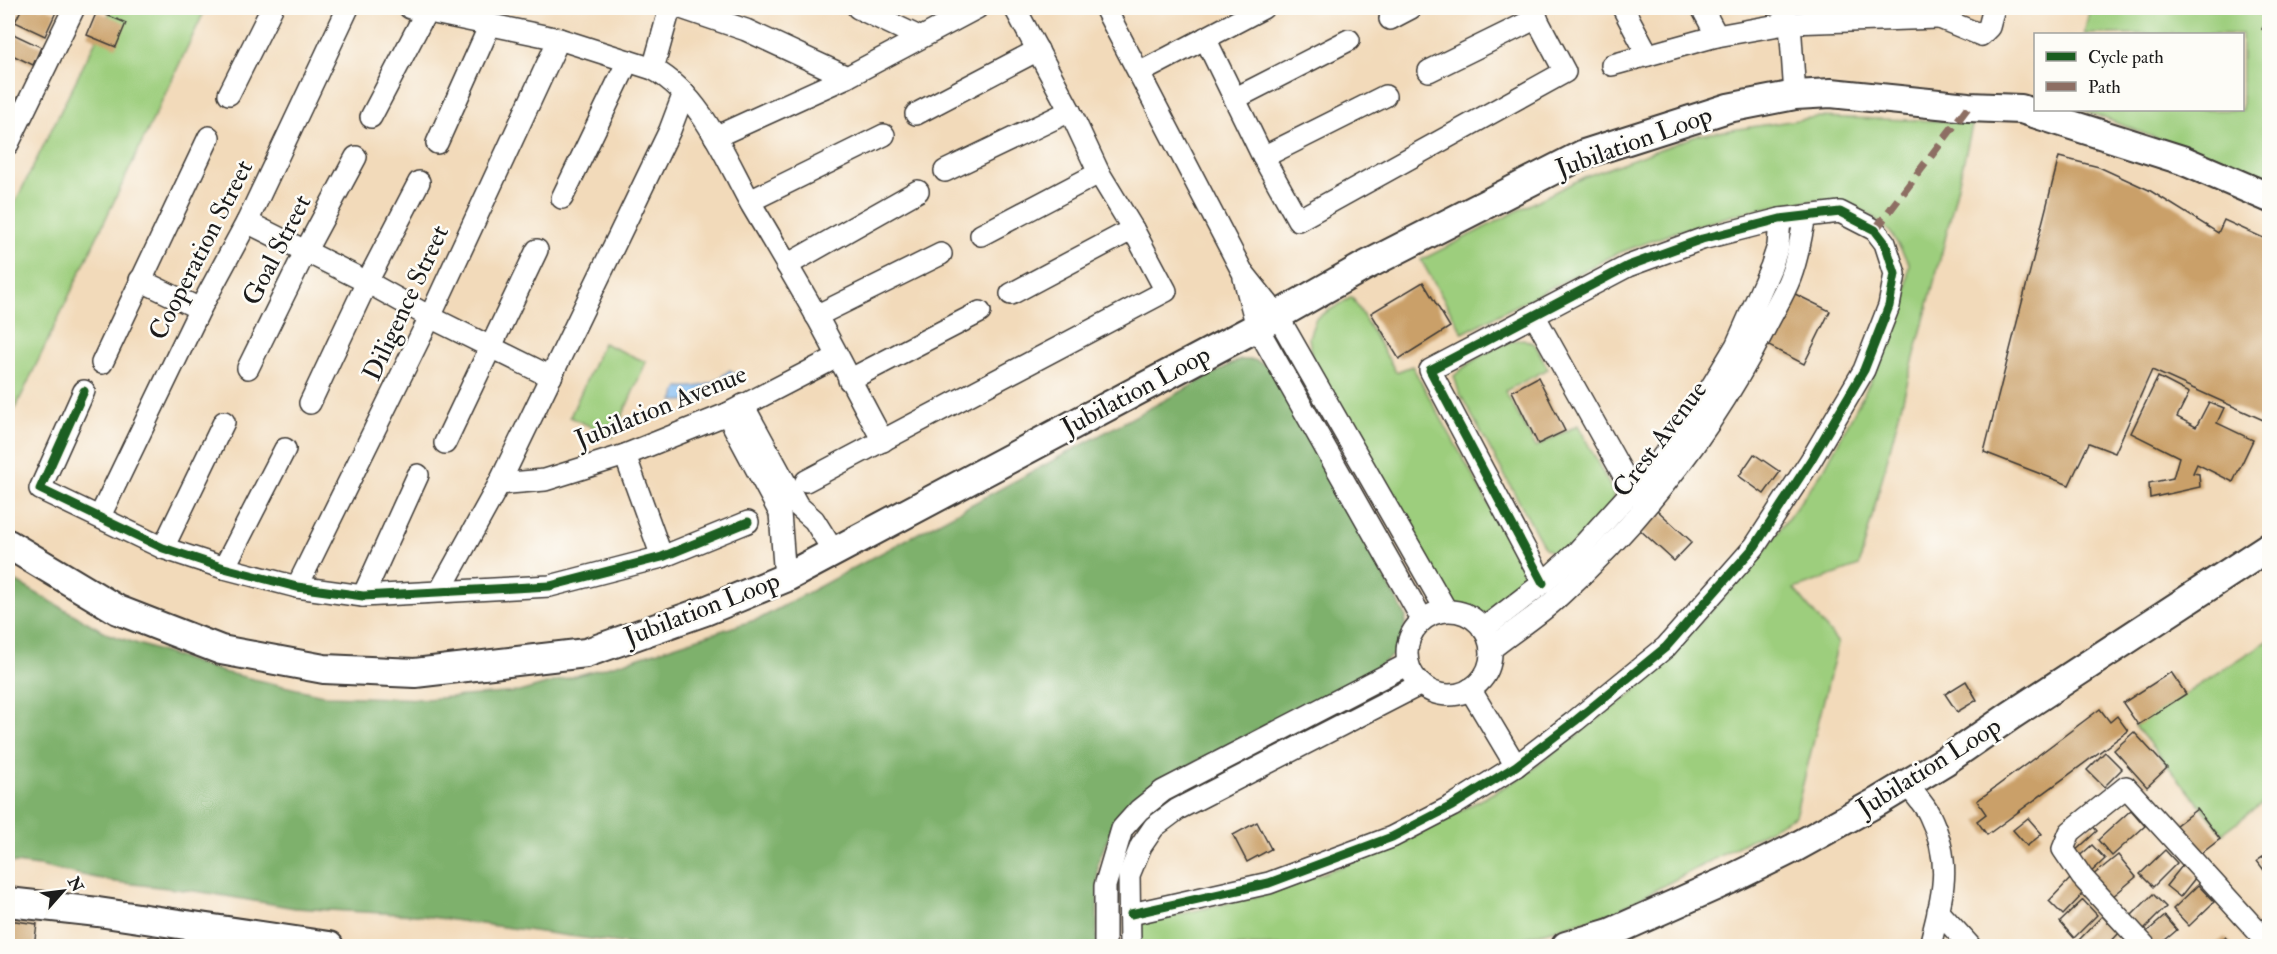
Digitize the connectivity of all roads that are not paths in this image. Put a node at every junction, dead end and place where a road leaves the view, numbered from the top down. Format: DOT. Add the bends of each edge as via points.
graph roads {
  1 [pos="74,8"];
  2 [pos="272,8"];
  3 [pos="348,8"];
  4 [pos="670,8"];
  5 [pos="681,8"];
  6 [pos="858,8"];
  7 [pos="977,8"];
  8 [pos="1015,8"];
  9 [pos="1107,8"];
  10 [pos="1263,8"];
  11 [pos="1411,8"];
  12 [pos="1623,8"];
  13 [pos="1702,8"];
  14 [pos="1914,8"];
  15 [pos="1994,8"];
  16 [pos="418,10"];
  17 [pos="1534,13"];
  18 [pos="1786,15"];
  19 [pos="1938,18"];
  20 [pos="1390,19"];
  21 [pos="490,25"];
  22 [pos="1717,36"];
  23 [pos="919,37"];
  24 [pos="1205,38"];
  25 [pos="559,39"];
  26 [pos="1349,40"];
  27 [pos="1038,50"];
  28 [pos="1648,56"];
  29 [pos="628,61"];
  30 [pos="1612,65"];
  31 [pos="653,69"];
  32 [pos="1429,72"];
  33 [pos="1139,73"];
  34 [pos="847,77"];
  35 [pos="684,93"];
  36 [pos="229,94"];
  37 [pos="1795,95"];
  38 [pos="1385,96"];
  39 [pos="1236,98"];
  40 [pos="1070,111"];
  41 [pos="916,114"];
  42 [pos="371,117"];
  43 [pos="884,135"];
  44 [pos="209,137"];
  45 [pos="715,137"];
  46 [pos="437,143"];
  47 [pos="8,144"];
  48 [pos="356,157"];
  49 [pos="1263,157"];
  50 [pos="945,171"];
  51 [pos="1099,173"];
  52 [pos="419,182"];
  53 [pos="918,190"];
  54 [pos="562,198"];
  55 [pos="2270,198"];
  56 [pos="750,201"];
  57 [pos="1805,216"];
  58 [pos="1780,219"];
  59 [pos="247,222"];
  60 [pos="1133,229"];
  61 [pos="981,235"];
  62 [pos="306,250"];
  63 [pos="537,250"];
  64 [pos="941,254"];
  65 [pos="787,265"];
  66 [pos="140,280"];
  67 [pos="367,282"];
  68 [pos="1011,294"];
  69 [pos="200,309"];
  70 [pos="980,312"];
  71 [pos="1534,315"];
  72 [pos="816,316"];
  73 [pos="430,317"];
  74 [pos="1267,321"];
  75 [pos="493,347"];
  76 [pos="837,357"];
  77 [pos="102,363"];
  78 [pos="248,368"];
  79 [pos="551,376"];
  80 [pos="849,380"];
  81 [pos="84,391"];
  82 [pos="310,403"];
  83 [pos="735,410"];
  84 [pos="224,422"];
  85 [pos="883,441"];
  86 [pos="445,443"];
  87 [pos="285,449"];
  88 [pos="625,455"];
  89 [pos="418,475"];
  90 [pos="806,481"];
  91 [pos="499,484"];
  92 [pos="1640,497"];
  93 [pos="789,509"];
  94 [pos="100,516"];
  95 [pos="748,522"];
  96 [pos="8,544"];
  97 [pos="2270,546"];
  98 [pos="163,548"];
  99 [pos="834,552"];
  100 [pos="662,556"];
  101 [pos="224,568"];
  102 [pos="785,578"];
  103 [pos="1543,583"];
  104 [pos="297,587"];
  105 [pos="440,591"];
  106 [pos="363,596"];
  107 [pos="1446,610"];
  108 [pos="1422,619"];
  109 [pos="1484,628"];
  110 [pos="1491,649"];
  111 [pos="1408,664"];
  112 [pos="1421,684"];
  113 [pos="1470,689"];
  114 [pos="1516,766"];
  115 [pos="1907,784"];
  116 [pos="8,902"];
  117 [pos="1938,911"];
  118 [pos="1131,914"];
  119 [pos="2270,945"];
  120 [pos="329,946"];
  121 [pos="1105,946"];
  122 [pos="1130,946"];
  123 [pos="1566,946"];
  124 [pos="1930,946"];
  125 [pos="1970,946"];
  126 [pos="2145,946"];
  1 -- 47 [label="street"];
  2 -- 36 [label="street"];
  3 -- 59 [label="street, Cooperation Street"];
  4 -- 31 [label="street"];
  5 -- 34 [label="street" via="746,30"];
  6 -- 23 [label="street"];
  7 -- 23 [label="street"];
  8 -- 27 [label="street"];
  9 -- 33 [label="street"];
  10 -- 24 [label="street"];
  11 -- 20 [label="street"];
  12 -- 28 [label="street"];
  13 -- 22 [label="street"];
  14 -- 19 [label="street"];
  15 -- 19 [label="street" via="1989,27 1981,35"];
  16 -- 21 [label="street"];
  16 -- 42 [label="street"];
  17 -- 32 [label="street"];
  17 -- 49 [label="street" via="1565,72 1298,220"];
  18 -- 19 [label="street"];
  18 -- 22 [label="street"];
  18 -- 37 [label="street"];
  21 -- 25 [label="street"];
  21 -- 46 [label="street"];
  22 -- 28 [label="street"];
  23 -- 34 [label="street"];
  24 -- 33 [label="street"];
  24 -- 39 [label="street"];
  25 -- 29 [label="street"];
  25 -- 73 [label="street, Diligence Street"];
  26 -- 39 [label="street"];
  27 -- 40 [label="street"];
  27 -- 41 [label="street"];
  28 -- 30 [label="street"];
  29 -- 31 [label="street"];
  29 -- 54 [label="street"];
  31 -- 35 [label="street" via="667,76"];
  33 -- 74 [label="street"];
  34 -- 45 [label="street"];
  35 -- 45 [label="street"];
  35 -- 79 [label="street" via="670,130"];
  37 -- 55 [label="main road, Jubilation Loop" via="1831,93 1968,107 2021,108 2182,160"];
  37 -- 74 [label="main road, Jubilation Loop" via="1728,108 1584,154 1363,267"];
  38 -- 49 [label="street"];
  39 -- 49 [label="street"];
  40 -- 50 [label="street"];
  40 -- 51 [label="street"];
  43 -- 56 [label="street"];
  44 -- 66 [label="street"];
  45 -- 56 [label="street"];
  48 -- 62 [label="street, Goal Street"];
  51 -- 60 [label="street"];
  51 -- 61 [label="street"];
  52 -- 67 [label="street"];
  53 -- 65 [label="street"];
  56 -- 65 [label="street"];
  57 -- 58 [label="street"];
  57 -- 92 [label="street, Crest Avenue" via="1790,278 1715,417"];
  57 -- 114 [label="street" via="1840,212 1875,230 1885,243 1895,274 1889,306 1864,370 1748,554 1666,647"];
  58 -- 71 [label="street" via="1702,239 1628,266"];
  58 -- 92 [label="street, Crest Avenue" via="1778,246 1771,267 1736,346"];
  59 -- 62 [label="street"];
  59 -- 69 [label="street, Cooperation Street"];
  60 -- 68 [label="street"];
  60 -- 85 [label="street" via="1166,291"];
  62 -- 67 [label="street"];
  62 -- 78 [label="street, Goal Street"];
  63 -- 75 [label="street"];
  64 -- 72 [label="street"];
  65 -- 72 [label="street"];
  66 -- 69 [label="street"];
  66 -- 77 [label="street"];
  67 -- 73 [label="street"];
  67 -- 82 [label="street"];
  69 -- 94 [label="street, Cooperation Street"];
  70 -- 80 [label="street"];
  71 -- 92 [label="street"];
  71 -- 103 [label="street" via="1430,370"];
  72 -- 76 [label="street"];
  73 -- 75 [label="street"];
  73 -- 104 [label="street, Diligence Street"];
  74 -- 99 [label="main road, Jubilation Loop"];
  74 -- 107 [label="street"];
  74 -- 108 [label="street"];
  75 -- 79 [label="street"];
  75 -- 86 [label="street"];
  76 -- 80 [label="street"];
  76 -- 83 [label="street, Jubilation Avenue"];
  79 -- 91 [label="street"];
  80 -- 85 [label="street"];
  81 -- 94 [label="street" via="40,489"];
  83 -- 88 [label="street, Jubilation Avenue"];
  83 -- 93 [label="street"];
  84 -- 98 [label="street"];
  85 -- 90 [label="street"];
  87 -- 101 [label="street"];
  88 -- 91 [label="street, Jubilation Avenue" via="545,480"];
  88 -- 100 [label="street"];
  89 -- 106 [label="street"];
  91 -- 105 [label="street"];
  92 -- 103 [label="street, Crest Avenue"];
  92 -- 110 [label="street, Crest Avenue" via="1587,569"];
  93 -- 99 [label="street" via="814,520"];
  93 -- 102 [label="street"];
  94 -- 98 [label="street"];
  95 -- 100 [label="street"];
  96 -- 102 [label="main road, Jubilation Loop" via="118,610 221,650 324,669 415,673 586,653"];
  97 -- 115 [label="main road, Jubilation Loop"];
  98 -- 101 [label="street"];
  99 -- 102 [label="main road, Jubilation Loop"];
  100 -- 105 [label="street" via="550,586"];
  101 -- 104 [label="street"];
  103 -- 109 [label="street, Crest Avenue"];
  104 -- 106 [label="street"];
  105 -- 106 [label="street"];
  107 -- 108 [label="street"];
  107 -- 109 [label="street" via="1473,618"];
  108 -- 111 [label="street" via="1408,640"];
  109 -- 110 [label="street"];
  110 -- 113 [label="street" via="1486,672"];
  111 -- 112 [label="street"];
  111 -- 121 [label="street" via="1163,791 1139,810 1122,830 1105,886"];
  112 -- 113 [label="street" via="1445,695"];
  112 -- 118 [label="street" via="1178,809 1154,827 1129,875"];
  113 -- 114 [label="street"];
  114 -- 118 [label="street" via="1392,837 1269,883"];
  115 -- 117 [label="street" via="1928,813 1945,856"];
  115 -- 123 [label="main road, Jubilation Loop" via="1733,878 1610,933"];
  116 -- 120 [label="main road"];
  117 -- 124 [label="street"];
  117 -- 125 [label="street"];
  118 -- 122 [label="street"];
  119 -- 126 [label="street" via="2126,787 2070,832 2064,849 2082,878"];
}
